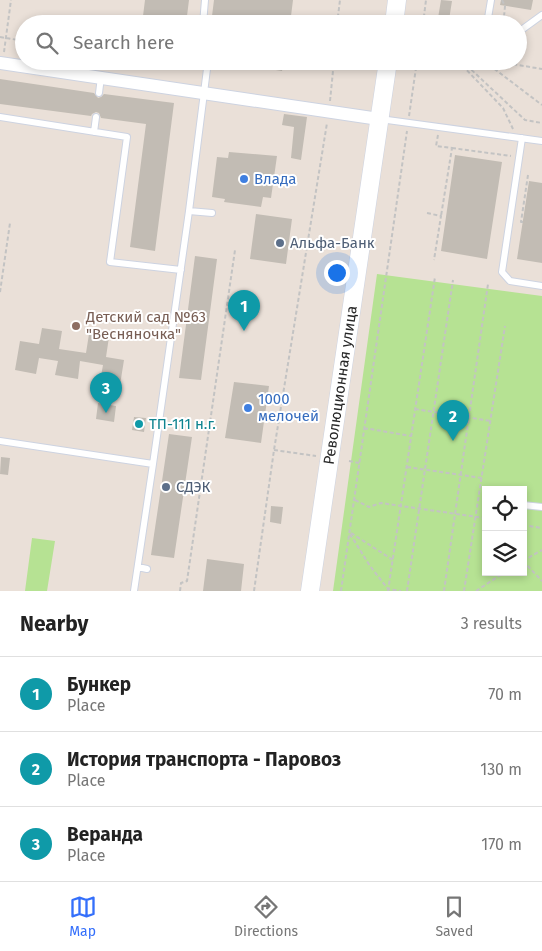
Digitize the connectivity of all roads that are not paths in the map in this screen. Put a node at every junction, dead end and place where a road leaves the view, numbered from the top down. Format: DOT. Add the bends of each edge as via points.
graph roads {
  1 [pos="205,0"];
  2 [pos="397,0"];
  3 [pos="491,0"];
  4 [pos="204,15"];
  5 [pos="395,15"];
  6 [pos="488,15"];
  7 [pos="542,15"];
  8 [pos="527,26"];
  9 [pos="1,63"];
  10 [pos="15,65"];
  11 [pos="48,70"];
  12 [pos="207,70"];
  13 [pos="387,70"];
  14 [pos="102,78"];
  15 [pos="99,93"];
  16 [pos="204,94"];
  17 [pos="0,117"];
  18 [pos="96,117"];
  19 [pos="379,119"];
  20 [pos="94,132"];
  21 [pos="519,138"];
  22 [pos="542,141"];
  23 [pos="190,211"];
  24 [pos="212,213"];
  25 [pos="181,270"];
  26 [pos="542,286"];
  27 [pos="0,441"];
  28 [pos="153,464"];
  29 [pos="527,505"];
  30 [pos="542,507"];
  31 [pos="138,567"];
  32 [pos="147,569"];
  33 [pos="134,591"];
  34 [pos="310,591"];
  1 -- 4 [label="lane"];
  2 -- 5 [label="main road"];
  3 -- 6 [label="lane"];
  7 -- 8 [label="lane"];
  9 -- 10 [label="street"];
  11 -- 14 [label="street"];
  12 -- 16 [label="lane"];
  13 -- 19 [label="main road, Революционная улица"];
  14 -- 15 [label="lane"];
  14 -- 16 [label="street"];
  16 -- 19 [label="street"];
  16 -- 23 [label="lane"];
  17 -- 20 [label="lane"];
  18 -- 20 [label="lane"];
  19 -- 21 [label="lane"];
  19 -- 34 [label="main road, Революционная улица"];
  20 -- 25 [label="lane" via="128,137 110,262"];
  21 -- 22 [label="lane"];
  21 -- 26 [label="lane" via="502,272 510,281"];
  23 -- 24 [label="lane"];
  23 -- 25 [label="lane"];
  25 -- 28 [label="lane"];
  27 -- 28 [label="lane"];
  28 -- 31 [label="lane"];
  29 -- 30 [label="lane"];
  31 -- 32 [label="lane"];
  31 -- 33 [label="lane"];
}
